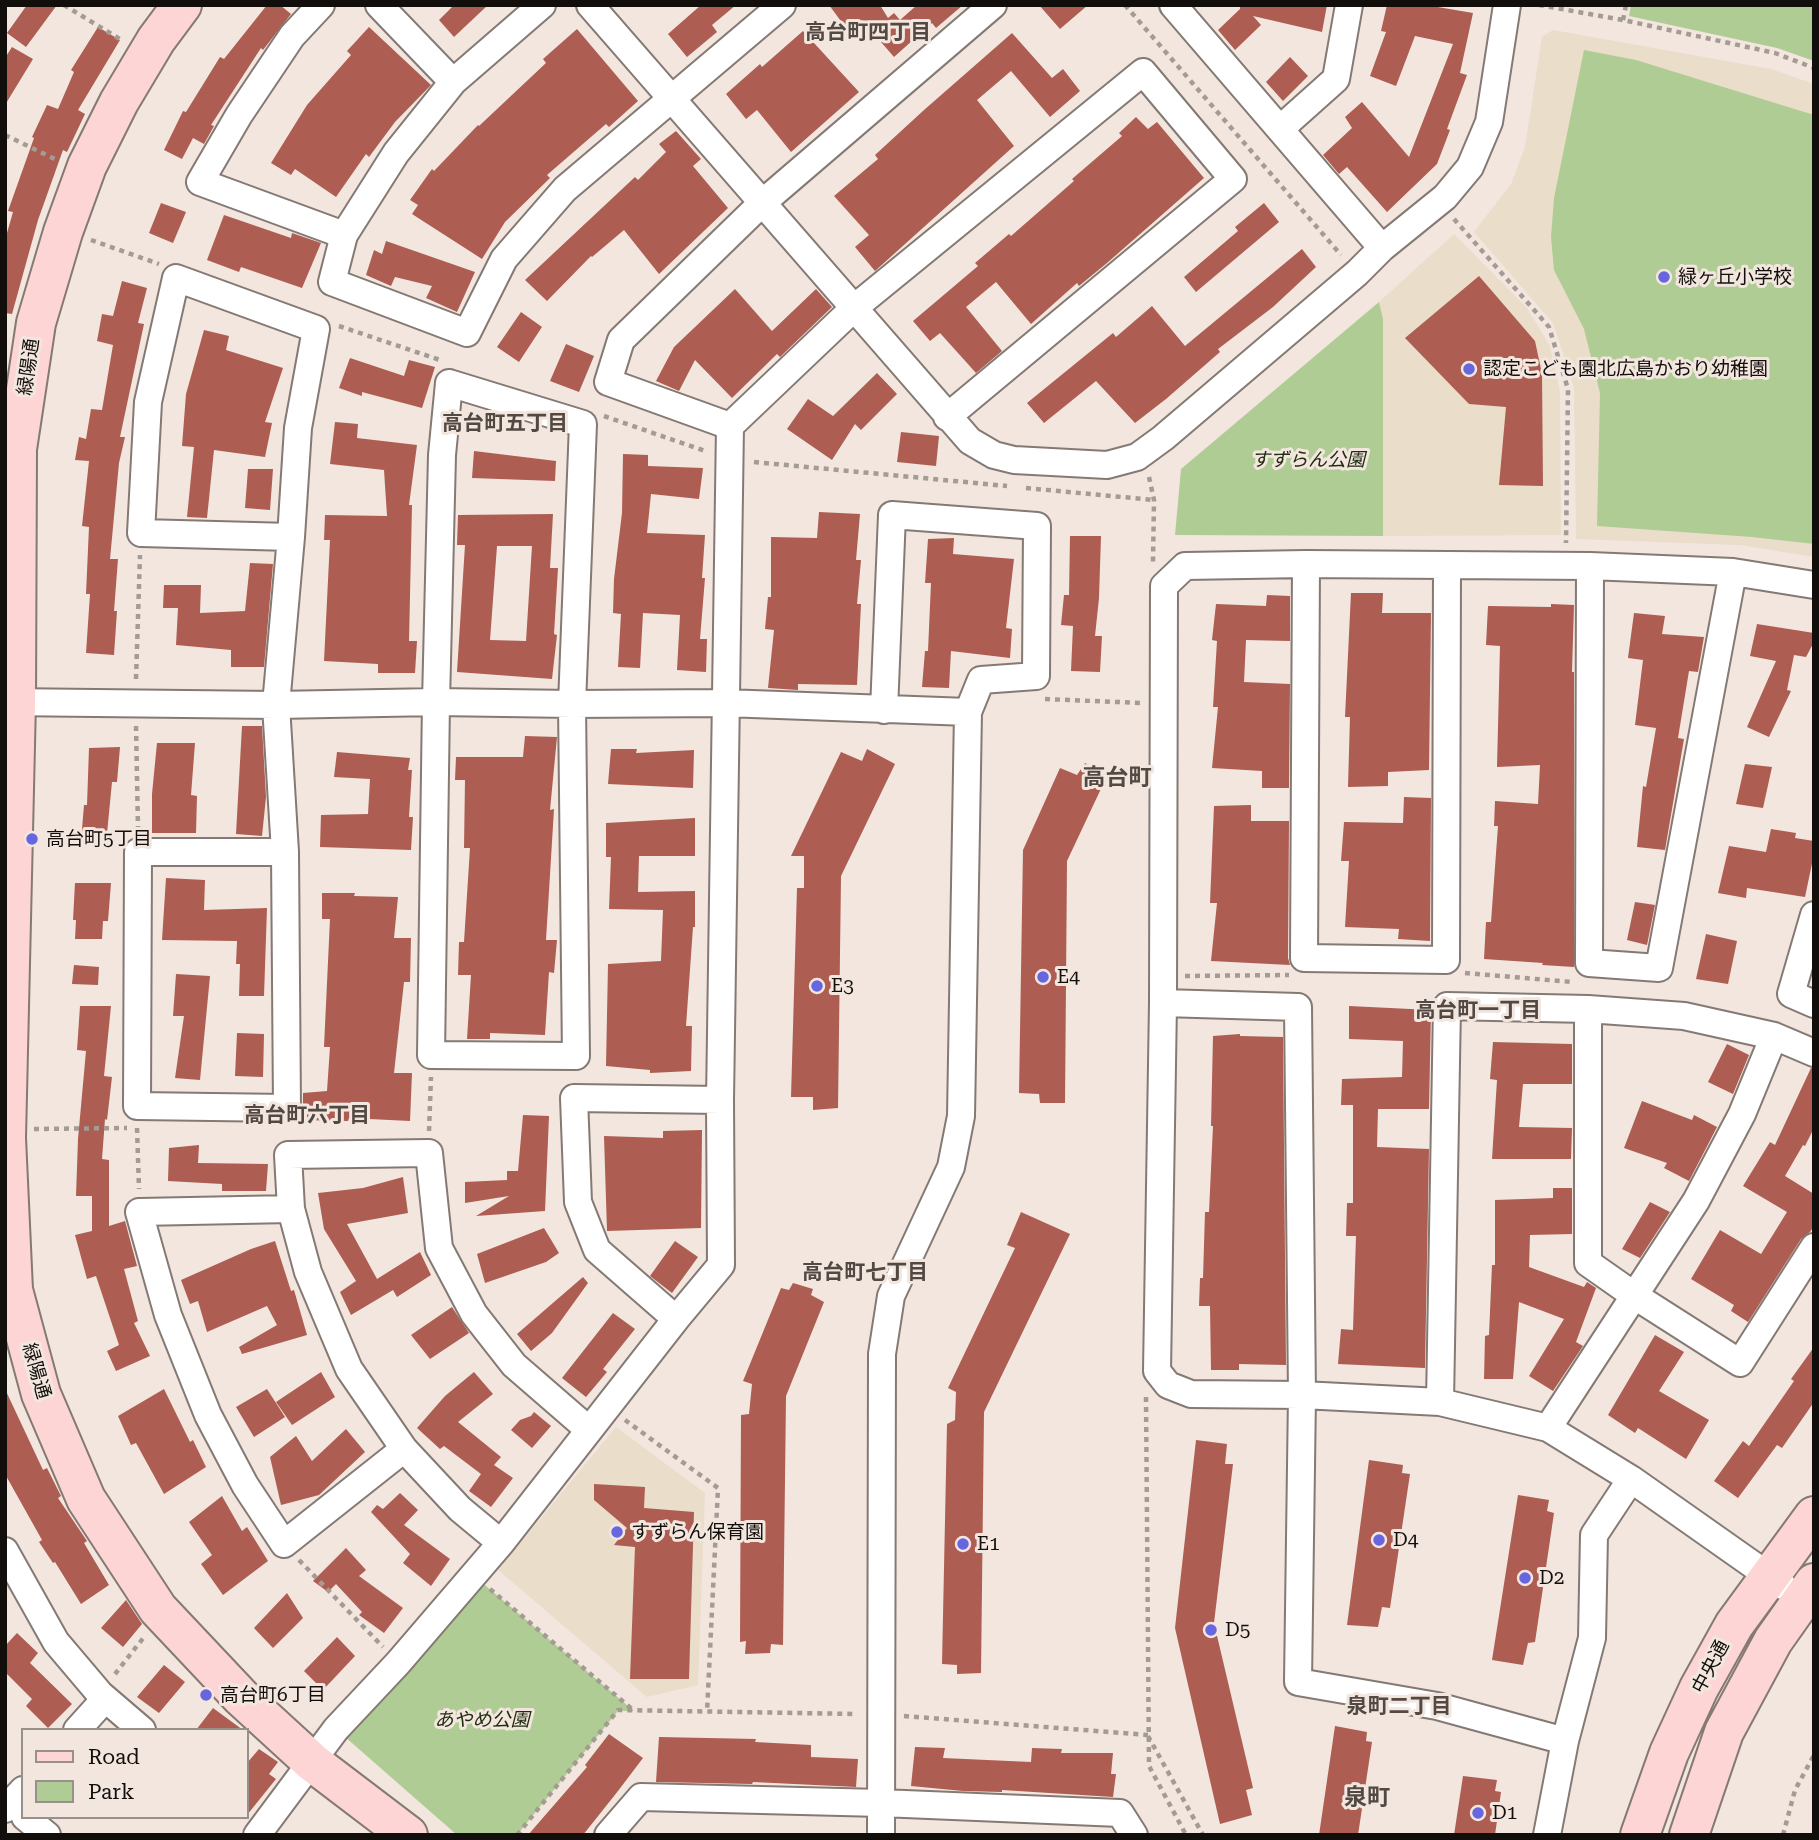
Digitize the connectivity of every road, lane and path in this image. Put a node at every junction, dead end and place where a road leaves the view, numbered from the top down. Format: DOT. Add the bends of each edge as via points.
graph roads {
  1 [pos="64,5"];
  2 [pos="181,5"];
  3 [pos="321,5"];
  4 [pos="379,5"];
  5 [pos="542,5"];
  6 [pos="590,5"];
  7 [pos="782,5"];
  8 [pos="993,5"];
  9 [pos="1125,5"];
  10 [pos="1173,5"];
  11 [pos="1349,5"];
  12 [pos="1507,5"];
  13 [pos="1539,5"];
  14 [pos="1626,5"];
  15 [pos="1623,20"];
  16 [pos="126,43"];
  17 [pos="1814,68"];
  18 [pos="453,82"];
  19 [pos="671,100"];
  20 [pos="1280,129"];
  21 [pos="5,135"];
  22 [pos="66,164"];
  23 [pos="761,204"];
  24 [pos="1449,214"];
  25 [pos="344,235"];
  26 [pos="1382,248"];
  27 [pos="1357,273"];
  28 [pos="854,308"];
  29 [pos="947,417"];
  30 [pos="730,426"];
  31 [pos="291,537"];
  32 [pos="1306,564"];
  33 [pos="1447,566"];
  34 [pos="1578,566"];
  35 [pos="1733,572"];
  36 [pos="1814,585"];
  37 [pos="1086,701"];
  38 [pos="11,702"];
  39 [pos="436,702"];
  40 [pos="725,703"];
  41 [pos="1152,703"];
  42 [pos="572,704"];
  43 [pos="275,705"];
  44 [pos="884,710"];
  45 [pos="968,712"];
  46 [pos="285,852"];
  47 [pos="1814,915"];
  48 [pos="1163,1003"];
  49 [pos="1814,1004"];
  50 [pos="1588,1009"];
  51 [pos="1774,1036"];
  52 [pos="1814,1053"];
  53 [pos="431,1055"];
  54 [pos="720,1100"];
  55 [pos="137,1117"];
  56 [pos="15,1135"];
  57 [pos="429,1153"];
  58 [pos="291,1209"];
  59 [pos="139,1212"];
  60 [pos="1814,1247"];
  61 [pos="1635,1296"];
  62 [pos="676,1319"];
  63 [pos="1302,1395"];
  64 [pos="1440,1402"];
  65 [pos="608,1408"];
  66 [pos="1548,1428"];
  67 [pos="589,1430"];
  68 [pos="404,1449"];
  69 [pos="1631,1479"];
  70 [pos="1814,1516"];
  71 [pos="501,1543"];
  72 [pos="284,1544"];
  73 [pos="5,1551"];
  74 [pos="473,1575"];
  75 [pos="1769,1576"];
  76 [pos="13,1589"];
  77 [pos="1808,1591"];
  78 [pos="144,1636"];
  79 [pos="398,1663"];
  80 [pos="102,1696"];
  81 [pos="634,1711"];
  82 [pos="707,1712"];
  83 [pos="882,1714"];
  84 [pos="78,1728"];
  85 [pos="140,1728"];
  86 [pos="1147,1735"];
  87 [pos="1565,1741"];
  88 [pos="1814,1755"];
  89 [pos="312,1762"];
  90 [pos="881,1803"];
  91 [pos="30,1819"];
  92 [pos="1025,1822"];
  93 [pos="254,1828"];
  94 [pos="47,1835"];
  95 [pos="408,1835"];
  96 [pos="517,1835"];
  97 [pos="608,1835"];
  98 [pos="881,1835"];
  99 [pos="1134,1835"];
  100 [pos="1186,1835"];
  101 [pos="1203,1835"];
  102 [pos="1547,1835"];
  103 [pos="1640,1835"];
  104 [pos="1689,1835"];
  105 [pos="1783,1835"];
  1 -- 16 [label="path"];
  2 -- 38 [label="street, 緑陽通" via="119,102 87,166 36,323 17,449"];
  3 -- 25 [label="street" via="292,36 200,182"];
  4 -- 18 [label="street"];
  5 -- 18 [label="street"];
  6 -- 19 [label="street"];
  7 -- 19 [label="street"];
  8 -- 23 [label="street"];
  9 -- 27 [label="path"];
  10 -- 20 [label="street"];
  11 -- 20 [label="street" via="1336,79"];
  12 -- 26 [label="street" via="1489,122 1470,167 1445,197"];
  13 -- 15 [label="path"];
  14 -- 15 [label="path"];
  15 -- 17 [label="path" via="1775,53"];
  18 -- 25 [label="street" via="396,153"];
  19 -- 23 [label="street"];
  19 -- 25 [label="street" via="565,189 504,259 467,333 332,282"];
  20 -- 26 [label="street"];
  21 -- 22 [label="path"];
  23 -- 28 [label="street"];
  23 -- 30 [label="street" via="621,340 608,382"];
  24 -- 34 [label="path" via="1549,327 1567,389"];
  26 -- 27 [label="street"];
  27 -- 29 [label="street" via="1137,457 1107,465 1014,460 970,441"];
  28 -- 29 [label="street"];
  28 -- 29 [label="street" via="1143,72 1233,179"];
  28 -- 30 [label="street"];
  30 -- 40 [label="street"];
  31 -- 31 [label="street" via="298,428 316,329 176,278 148,402 141,533"];
  31 -- 43 [label="street"];
  32 -- 33 [label="street"];
  32 -- 33 [label="street" via="1304,958 1446,960"];
  32 -- 48 [label="street" via="1185,566 1164,586"];
  33 -- 34 [label="street"];
  34 -- 35 [label="street"];
  34 -- 35 [label="street" via="1589,963 1660,968"];
  35 -- 36 [label="street"];
  37 -- 41 [label="path"];
  38 -- 43 [label="street"];
  38 -- 56 [label="street, 緑陽通"];
  39 -- 42 [label="street"];
  39 -- 42 [label="street" via="442,455 449,383 583,424"];
  39 -- 43 [label="street"];
  39 -- 53 [label="street"];
  40 -- 42 [label="street"];
  40 -- 44 [label="street"];
  40 -- 54 [label="street"];
  42 -- 53 [label="street" via="576,1056"];
  43 -- 46 [label="street"];
  44 -- 45 [label="street"];
  44 -- 45 [label="street" via="892,515 1037,526 1036,676 981,680"];
  45 -- 83 [label="street" via="961,1116 951,1167 891,1296 882,1354"];
  46 -- 55 [label="street" via="287,1108"];
  46 -- 55 [label="street" via="138,852"];
  47 -- 49 [label="street" via="1791,994"];
  48 -- 63 [label="street" via="1157,1371 1168,1385 1191,1394"];
  48 -- 63 [label="street" via="1298,1007"];
  50 -- 51 [label="street" via="1684,1016"];
  50 -- 61 [label="street" via="1588,1263"];
  50 -- 64 [label="street" via="1447,1006"];
  51 -- 52 [label="street"];
  51 -- 61 [label="street" via="1742,1114 1696,1201"];
  53 -- 57 [label="path"];
  54 -- 62 [label="street" via="721,1265"];
  54 -- 62 [label="street" via="575,1098 578,1202 597,1250"];
  55 -- 56 [label="path"];
  55 -- 59 [label="path"];
  56 -- 89 [label="street, 緑陽通" via="13,1290 41,1394 86,1499 158,1609 241,1697"];
  57 -- 58 [label="street" via="288,1156"];
  57 -- 67 [label="street" via="439,1248 474,1314 514,1365"];
  58 -- 59 [label="street"];
  58 -- 68 [label="street" via="308,1272 349,1368"];
  59 -- 72 [label="street" via="168,1315 208,1415 245,1485"];
  60 -- 61 [label="street" via="1740,1363"];
  61 -- 66 [label="street"];
  62 -- 65 [label="street"];
  63 -- 64 [label="street"];
  63 -- 87 [label="street" via="1298,1682 1437,1706"];
  64 -- 66 [label="street"];
  65 -- 67 [label="street"];
  65 -- 82 [label="path" via="718,1488"];
  66 -- 69 [label="street"];
  67 -- 71 [label="street"];
  68 -- 71 [label="street" via="460,1509"];
  68 -- 72 [label="street"];
  69 -- 75 [label="street"];
  69 -- 87 [label="street" via="1594,1535 1592,1638"];
  70 -- 75 [label="street, 中央通"];
  71 -- 74 [label="street"];
  72 -- 79 [label="path"];
  73 -- 76 [label="street"];
  74 -- 79 [label="street"];
  74 -- 81 [label="path"];
  75 -- 77 [label="street"];
  75 -- 103 [label="street, 中央通" via="1734,1625 1699,1688 1669,1753"];
  76 -- 80 [label="street"];
  77 -- 104 [label="street" via="1773,1641 1724,1732"];
  78 -- 80 [label="path"];
  79 -- 89 [label="street" via="336,1729"];
  80 -- 84 [label="street"];
  80 -- 85 [label="street"];
  81 -- 82 [label="path"];
  81 -- 96 [label="path" via="618,1710"];
  82 -- 83 [label="path"];
  83 -- 86 [label="path"];
  83 -- 90 [label="street"];
  86 -- 100 [label="path" via="1149,1766"];
  86 -- 101 [label="path"];
  87 -- 102 [label="street"];
  88 -- 105 [label="path" via="1796,1790"];
  89 -- 93 [label="street"];
  89 -- 95 [label="street, 緑陽通"];
  90 -- 92 [label="street"];
  90 -- 97 [label="street" via="641,1797"];
  90 -- 98 [label="street"];
  91 -- 94 [label="street"];
  92 -- 99 [label="street" via="1120,1813"];
}
